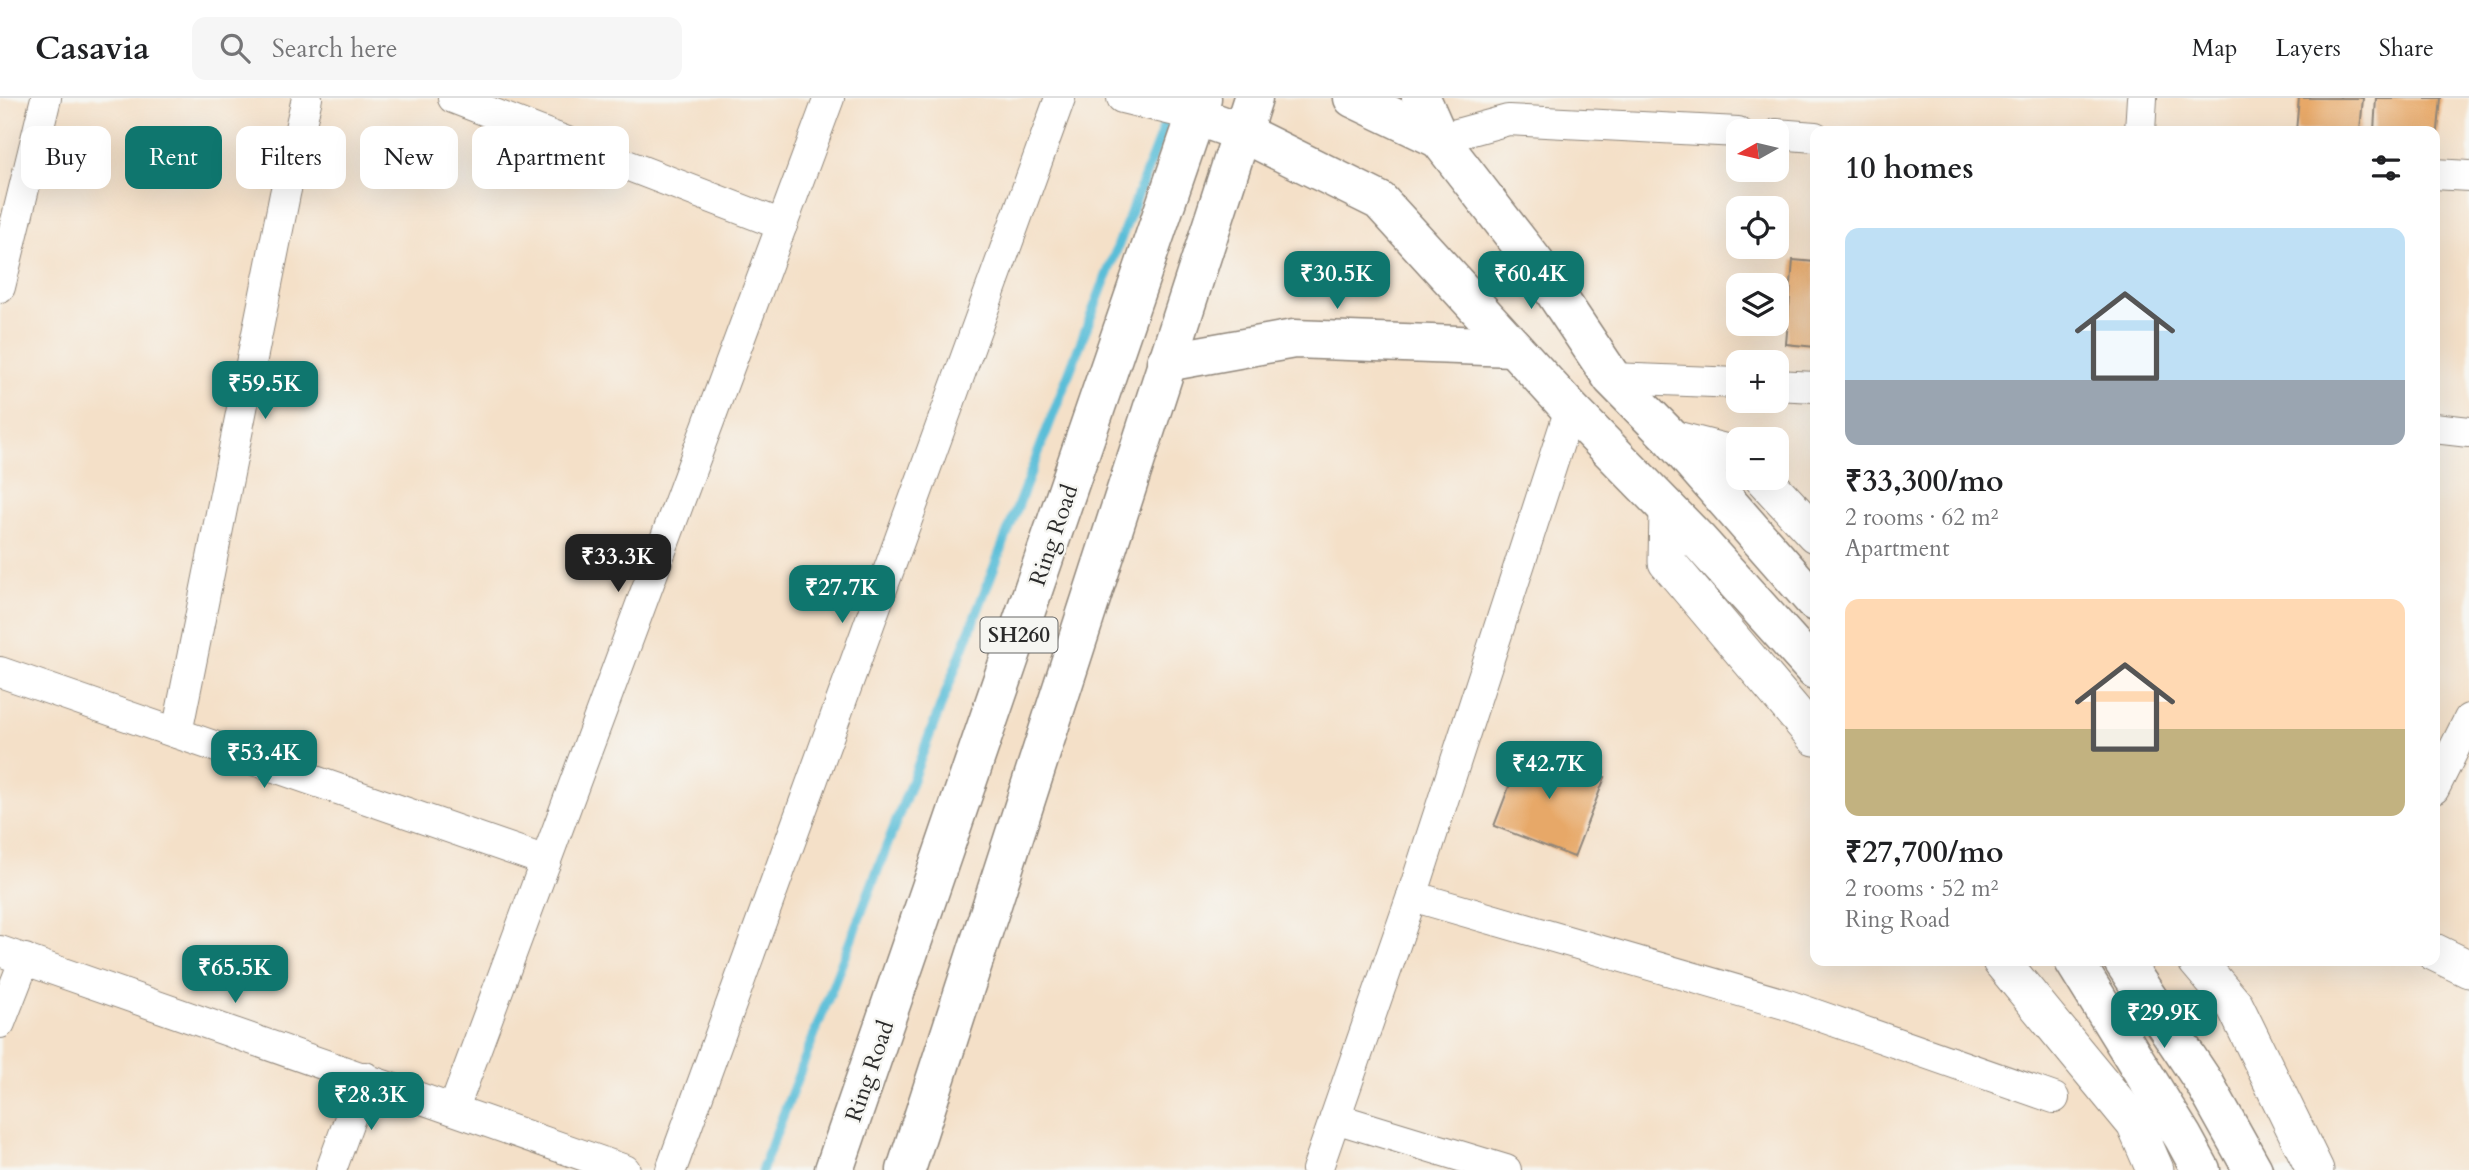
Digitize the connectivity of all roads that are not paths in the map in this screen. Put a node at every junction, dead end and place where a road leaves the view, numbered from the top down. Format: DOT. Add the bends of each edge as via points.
graph roads {
  1 [pos="47,98"];
  2 [pos="307,98"];
  3 [pos="453,98"];
  4 [pos="829,98"];
  5 [pos="1060,98"];
  6 [pos="1122,98"];
  7 [pos="1353,98"];
  8 [pos="1421,98"];
  9 [pos="2142,98"];
  10 [pos="1199,107"];
  11 [pos="1247,115"];
  12 [pos="2140,126"];
  13 [pos="1726,131"];
  14 [pos="1789,135"];
  15 [pos="1810,136"];
  16 [pos="1439,139"];
  17 [pos="2440,174"];
  18 [pos="2469,176"];
  19 [pos="782,225"];
  20 [pos="0,287"];
  21 [pos="1513,347"];
  22 [pos="1166,362"];
  23 [pos="1612,378"];
  24 [pos="1726,383"];
  25 [pos="1789,386"];
  26 [pos="1810,387"];
  27 [pos="1570,410"];
  28 [pos="2440,429"];
  29 [pos="2469,432"];
  30 [pos="1672,439"];
  31 [pos="1726,453"];
  32 [pos="1774,490"];
  33 [pos="1668,509"];
  34 [pos="1810,529"];
  35 [pos="1810,596"];
  36 [pos="1810,664"];
  37 [pos="0,672"];
  38 [pos="2469,719"];
  39 [pos="1810,731"];
  40 [pos="177,733"];
  41 [pos="2440,777"];
  42 [pos="546,861"];
  43 [pos="1412,896"];
  44 [pos="13,955"];
  45 [pos="2440,955"];
  46 [pos="2005,966"];
  47 [pos="2077,966"];
  48 [pos="2126,966"];
  49 [pos="2201,966"];
  50 [pos="2469,969"];
  51 [pos="0,1023"];
  52 [pos="365,1077"];
  53 [pos="2054,1098"];
  54 [pos="454,1108"];
  55 [pos="1335,1118"];
  56 [pos="331,1170"];
  57 [pos="625,1170"];
  58 [pos="671,1170"];
  59 [pos="834,1170"];
  60 [pos="906,1170"];
  61 [pos="1317,1170"];
  62 [pos="1506,1170"];
  63 [pos="2155,1170"];
  64 [pos="2201,1170"];
  65 [pos="2253,1170"];
  66 [pos="2315,1170"];
  1 -- 20 [label="street"];
  2 -- 40 [label="street"];
  3 -- 19 [label="street"];
  4 -- 19 [label="street"];
  5 -- 58 [label="street"];
  6 -- 10 [label="street"];
  7 -- 16 [label="main road"];
  8 -- 16 [label="main road"];
  9 -- 12 [label="street"];
  10 -- 11 [label="main road"];
  10 -- 59 [label="main road, Ring Road / SH260"];
  11 -- 21 [label="main road" via="1380,201"];
  11 -- 22 [label="main road, SH260"];
  13 -- 16 [label="street" via="1508,120"];
  14 -- 15 [label="street"];
  16 -- 23 [label="main road" via="1535,263"];
  17 -- 18 [label="street"];
  19 -- 42 [label="street"];
  21 -- 22 [label="main road" via="1294,339"];
  21 -- 27 [label="main road"];
  22 -- 60 [label="main road, SH260"];
  23 -- 24 [label="street"];
  23 -- 30 [label="main road"];
  25 -- 26 [label="street"];
  27 -- 33 [label="main road"];
  27 -- 43 [label="street"];
  28 -- 29 [label="street"];
  30 -- 31 [label="street"];
  30 -- 35 [label="main road"];
  32 -- 34 [label="street"];
  33 -- 36 [label="main road"];
  33 -- 39 [label="street" via="1667,562"];
  37 -- 40 [label="street"];
  38 -- 41 [label="street"];
  40 -- 42 [label="street"];
  42 -- 54 [label="street"];
  43 -- 53 [label="street" via="1788,1004"];
  43 -- 55 [label="street"];
  44 -- 51 [label="street"];
  44 -- 52 [label="street"];
  45 -- 50 [label="street"];
  46 -- 63 [label="street" via="2135,1124"];
  47 -- 64 [label="main road"];
  48 -- 65 [label="main road" via="2205,1084"];
  49 -- 66 [label="street" via="2235,1006"];
  52 -- 54 [label="street"];
  52 -- 56 [label="street"];
  54 -- 57 [label="street"];
  55 -- 61 [label="street"];
  55 -- 62 [label="street"];
}
